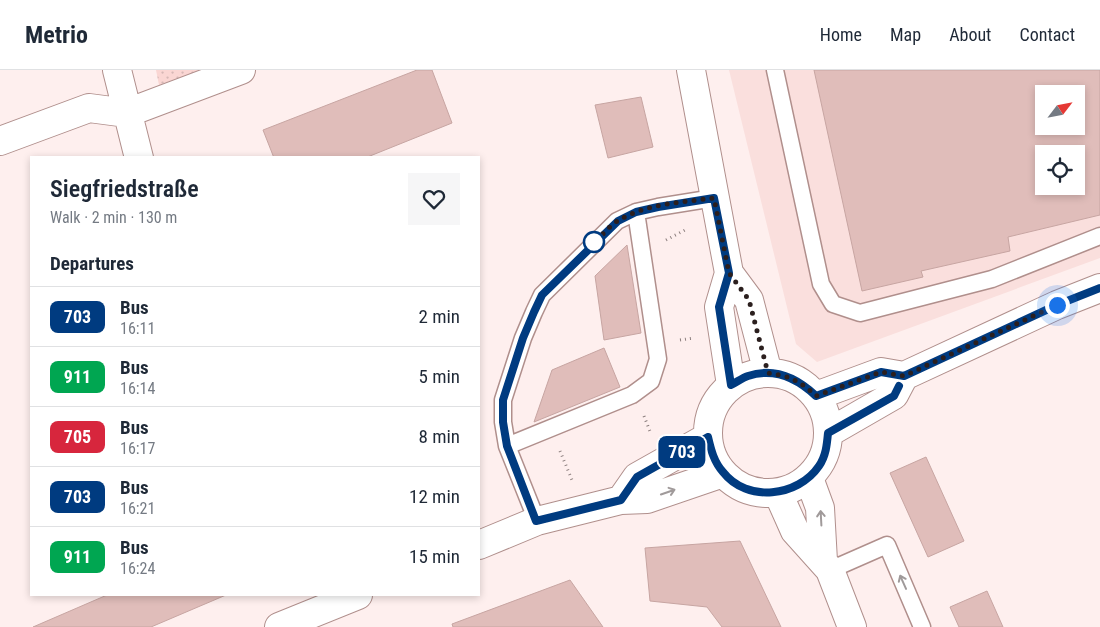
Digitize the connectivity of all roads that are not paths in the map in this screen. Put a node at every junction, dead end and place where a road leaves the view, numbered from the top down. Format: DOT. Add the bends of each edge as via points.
graph roads {
  1 [pos="117,70"];
  2 [pos="241,70"];
  3 [pos="691,70"];
  4 [pos="775,70"];
  5 [pos="127,113"];
  6 [pos="0,141"];
  7 [pos="138,156"];
  8 [pos="714,198"];
  9 [pos="636,212"];
  10 [pos="1100,236"];
  11 [pos="729,273"];
  12 [pos="1100,288"];
  13 [pos="768,373"];
  14 [pos="904,376"];
  15 [pos="731,385"];
  16 [pos="816,396"];
  17 [pos="828,433"];
  18 [pos="708,437"];
  19 [pos="507,446"];
  20 [pos="723,473"];
  21 [pos="809,478"];
  22 [pos="778,492"];
  23 [pos="621,500"];
  24 [pos="536,521"];
  25 [pos="480,546"];
  26 [pos="826,565"];
  27 [pos="356,596"];
  28 [pos="279,627"];
  29 [pos="852,627"];
  30 [pos="922,627"];
  1 -- 5 [label="street"];
  2 -- 5 [label="street"];
  3 -- 8 [label="street"];
  4 -- 10 [label="lane" via="821,284 833,304 860,313 992,279"];
  5 -- 6 [label="street" via="89,108"];
  5 -- 7 [label="street"];
  8 -- 9 [label="lane"];
  8 -- 11 [label="street"];
  9 -- 19 [label="lane" via="618,221 542,295 523,338 503,400"];
  9 -- 19 [label="lane" via="658,359 651,381 632,395"];
  11 -- 13 [label="street" via="749,300"];
  11 -- 15 [label="street" via="719,307"];
  12 -- 14 [label="street"];
  13 -- 15 [label="street" via="748,376"];
  13 -- 16 [label="street" via="786,375 802,383"];
  14 -- 16 [label="street" via="881,372"];
  14 -- 17 [label="street" via="894,396"];
  15 -- 18 [label="street" via="718,400 710,418"];
  16 -- 17 [label="street" via="825,413"];
  17 -- 21 [label="street" via="826,449"];
  18 -- 20 [label="street" via="713,456"];
  18 -- 23 [label="street" via="637,477"];
  19 -- 24 [label="lane"];
  20 -- 22 [label="street" via="739,486 758,492"];
  23 -- 20 [label="street, one-way" via="647,499"];
  21 -- 22 [label="street"];
  26 -- 21 [label="street, one-way" via="820,508"];
  22 -- 26 [label="street" via="795,531"];
  23 -- 24 [label="street"];
  24 -- 25 [label="street"];
  26 -- 29 [label="street"];
  30 -- 26 [label="lane, one-way" via="887,545"];
  27 -- 28 [label="street"];
}
